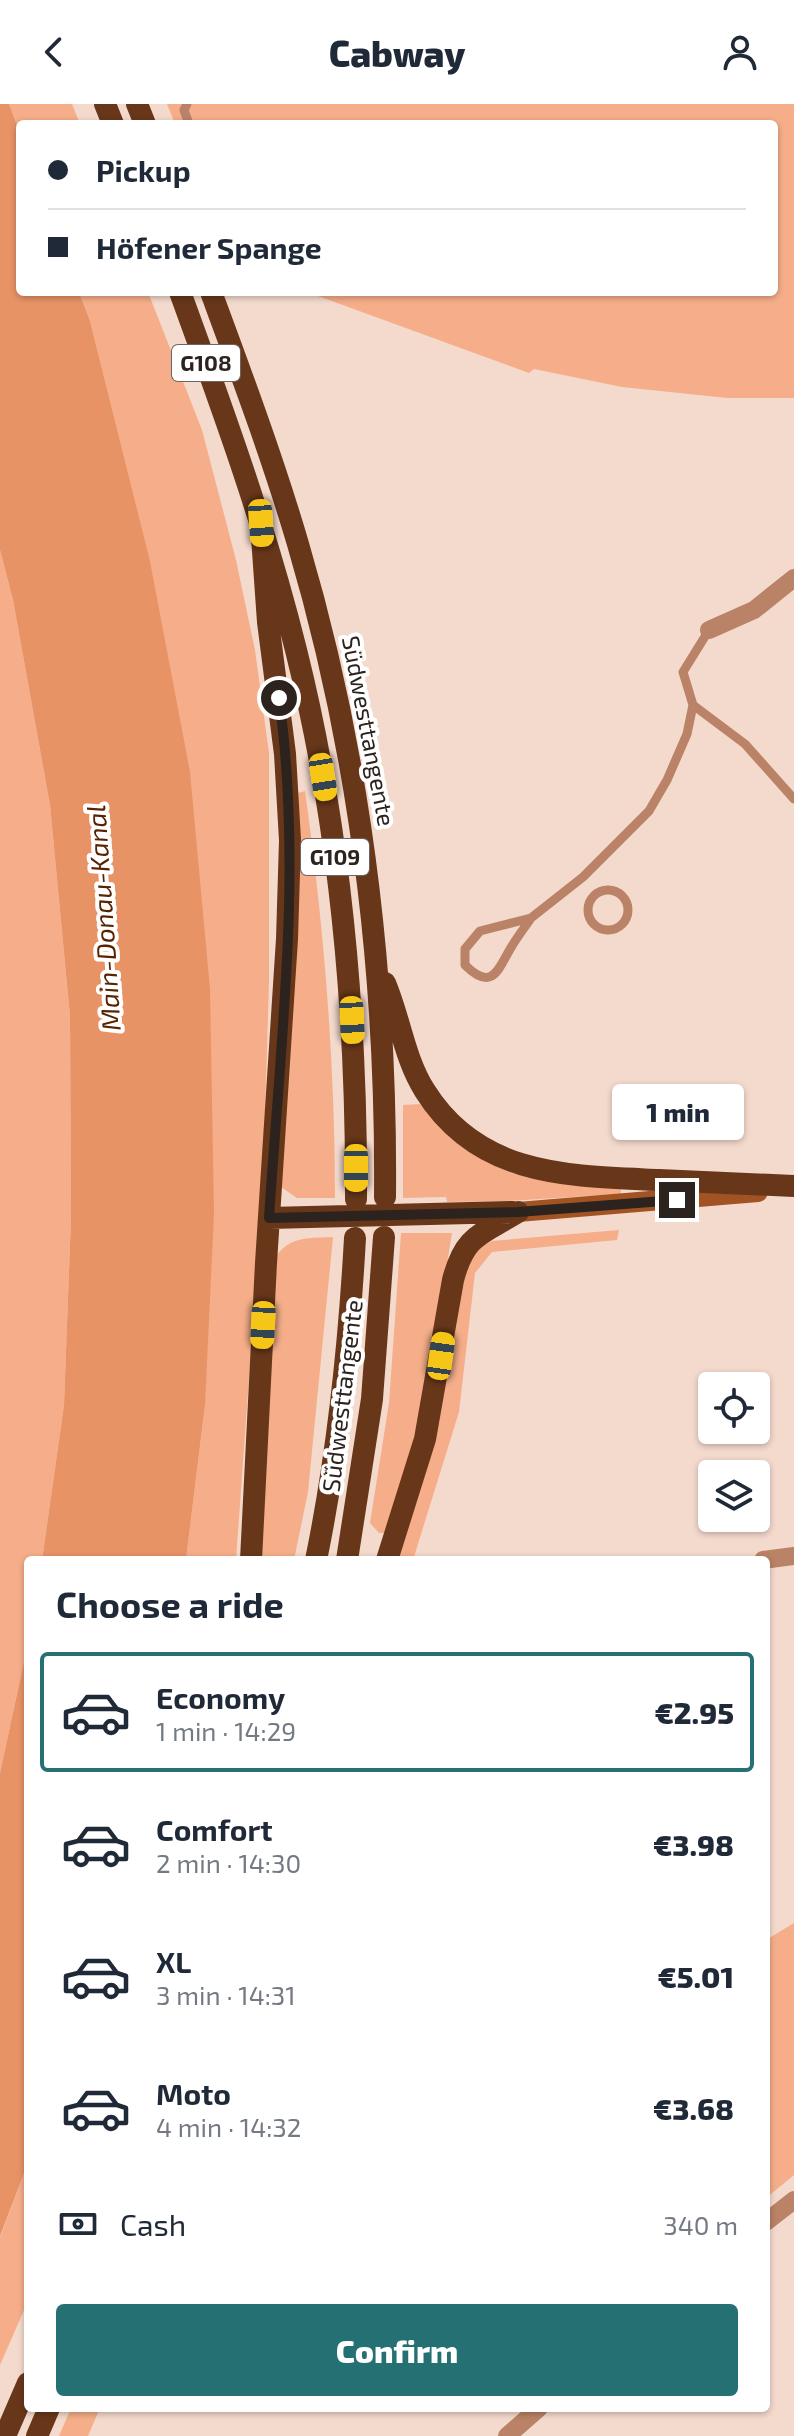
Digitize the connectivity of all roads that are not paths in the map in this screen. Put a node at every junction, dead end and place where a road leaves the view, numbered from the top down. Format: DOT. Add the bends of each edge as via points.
graph roads {
  1 [pos="181,296"];
  2 [pos="212,296"];
  3 [pos="259,423"];
  4 [pos="232,434"];
  5 [pos="261,523"];
  6 [pos="794,578"];
  7 [pos="709,630"];
  8 [pos="693,705"];
  9 [pos="794,799"];
  10 [pos="583,877"];
  11 [pos="596,894"];
  12 [pos="531,918"];
  13 [pos="378,966"];
  14 [pos="794,1187"];
  15 [pos="385,1197"];
  16 [pos="356,1199"];
  17 [pos="518,1212"];
  18 [pos="269,1218"];
  19 [pos="384,1237"];
  20 [pos="355,1238"];
  21 [pos="251,1556"];
  22 [pos="317,1556"];
  23 [pos="348,1556"];
  24 [pos="388,1556"];
  25 [pos="794,1556"];
  26 [pos="770,1559"];
  27 [pos="794,2200"];
  28 [pos="770,2219"];
  29 [pos="24,2392"];
  30 [pos="47,2412"];
  31 [pos="534,2412"];
  32 [pos="5,2436"];
  33 [pos="37,2436"];
  34 [pos="507,2436"];
  1 -- 4 [label="highway, G108"];
  2 -- 3 [label="highway, Südwesttangente / G108"];
  3 -- 13 [label="highway, Südwesttangente / G109" via="299,547 334,683 361,826"];
  4 -- 5 [label="highway, G109"];
  5 -- 16 [label="highway, G109" via="311,713 337,871 351,999"];
  5 -- 18 [label="highway" via="290,840"];
  6 -- 7 [label="street" via="754,610"];
  7 -- 8 [label="lane" via="683,672"];
  8 -- 9 [label="lane" via="745,744"];
  8 -- 10 [label="lane" via="687,734 649,811"];
  10 -- 11 [label="lane"];
  10 -- 12 [label="lane"];
  11 -- 11 [label="lane" via="588,910 592,922 603,929 620,926 627,911 623,898 612,891"];
  12 -- 12 [label="lane" via="480,931 465,949 465,965 480,976 498,972"];
  13 -- 14 [label="highway" via="423,1088 449,1122 486,1151 528,1167 572,1175"];
  13 -- 15 [label="highway, Südwesttangente / G109"];
  14 -- 17 [label="main road"];
  17 -- 18 [label="highway"];
  17 -- 24 [label="highway" via="474,1237 460,1257 425,1439"];
  18 -- 21 [label="highway"];
  19 -- 23 [label="highway, Südwesttangente" via="371,1411"];
  20 -- 22 [label="highway, Südwesttangente" via="344,1385"];
  25 -- 26 [label="street"];
  27 -- 28 [label="street"];
  29 -- 32 [label="highway"];
  30 -- 33 [label="highway"];
  31 -- 34 [label="street"];
}
